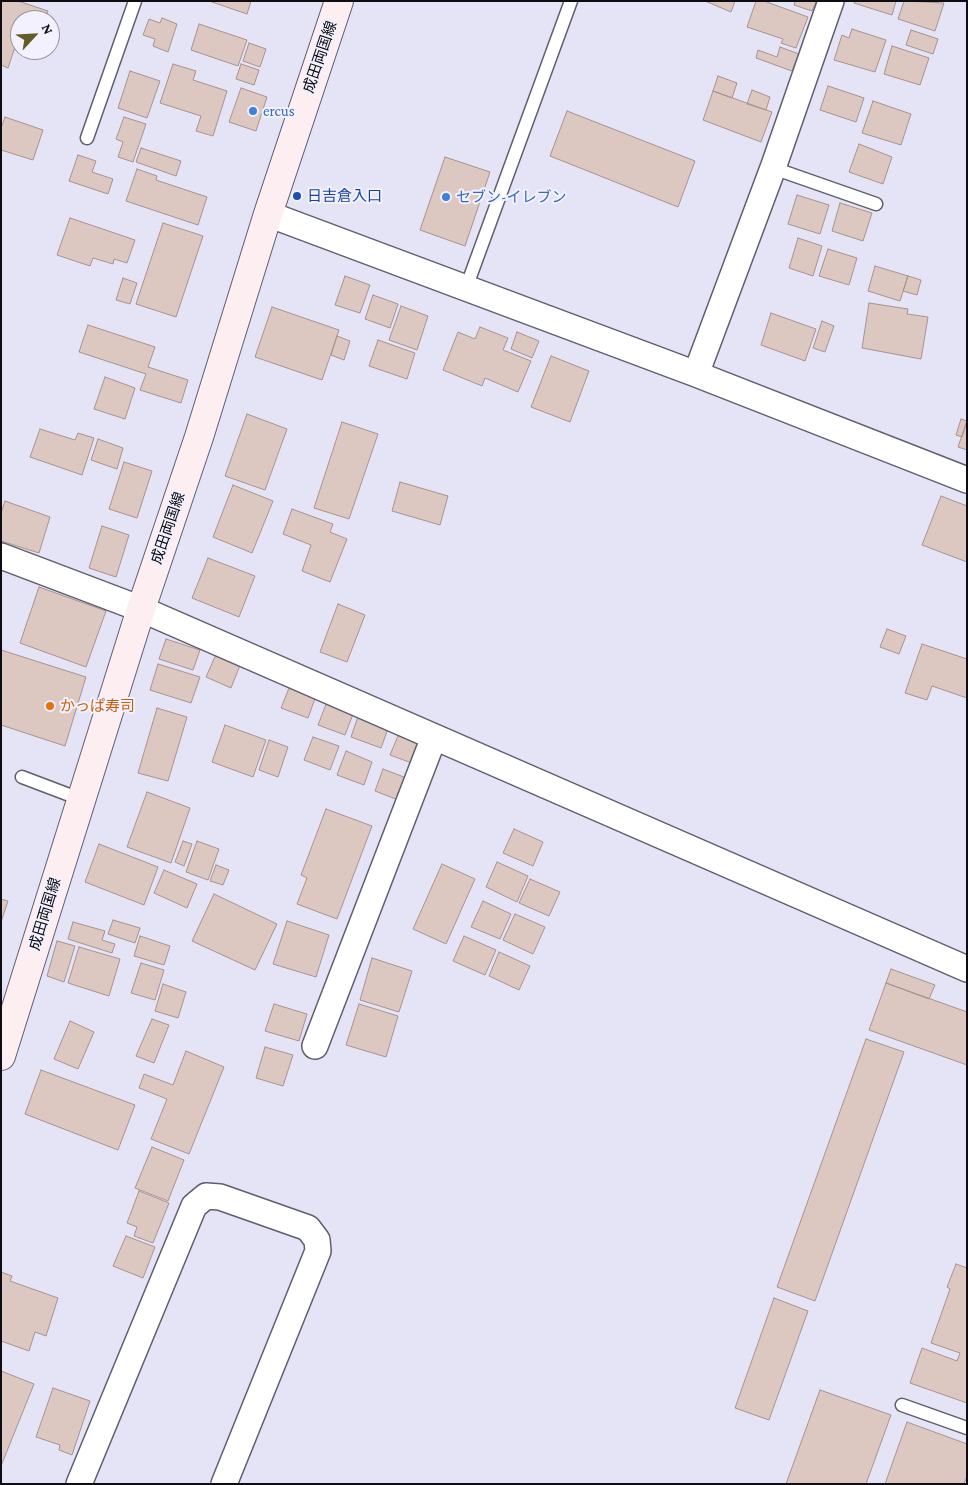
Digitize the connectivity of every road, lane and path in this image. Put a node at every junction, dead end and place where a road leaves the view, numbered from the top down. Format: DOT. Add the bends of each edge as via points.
graph roads {
  1 [pos="135,1"];
  2 [pos="571,1"];
  3 [pos="831,1"];
  4 [pos="337,2"];
  5 [pos="87,138"];
  6 [pos="773,168"];
  7 [pos="876,204"];
  8 [pos="268,214"];
  9 [pos="466,288"];
  10 [pos="696,374"];
  11 [pos="967,480"];
  12 [pos="1,556"];
  13 [pos="141,609"];
  14 [pos="434,737"];
  15 [pos="22,777"];
  16 [pos="80,799"];
  17 [pos="967,969"];
  18 [pos="315,1046"];
  19 [pos="1,1056"];
  20 [pos="902,1404"];
  21 [pos="967,1428"];
  22 [pos="79,1484"];
  23 [pos="224,1484"];
  1 -- 5 [label="lane"];
  2 -- 9 [label="lane"];
  3 -- 6 [label="street"];
  4 -- 8 [label="main road, 成田両国線"];
  6 -- 7 [label="lane"];
  6 -- 10 [label="street"];
  8 -- 9 [label="street"];
  8 -- 13 [label="main road, 成田両国線"];
  9 -- 10 [label="street"];
  10 -- 11 [label="street"];
  12 -- 13 [label="street"];
  13 -- 14 [label="street"];
  13 -- 16 [label="main road, 成田両国線"];
  14 -- 17 [label="street"];
  14 -- 18 [label="street"];
  15 -- 16 [label="lane"];
  16 -- 19 [label="main road, 成田両国線"];
  20 -- 21 [label="lane"];
  22 -- 23 [label="street" via="194,1206 206,1196 220,1197 308,1228 317,1240 318,1251"];
}
